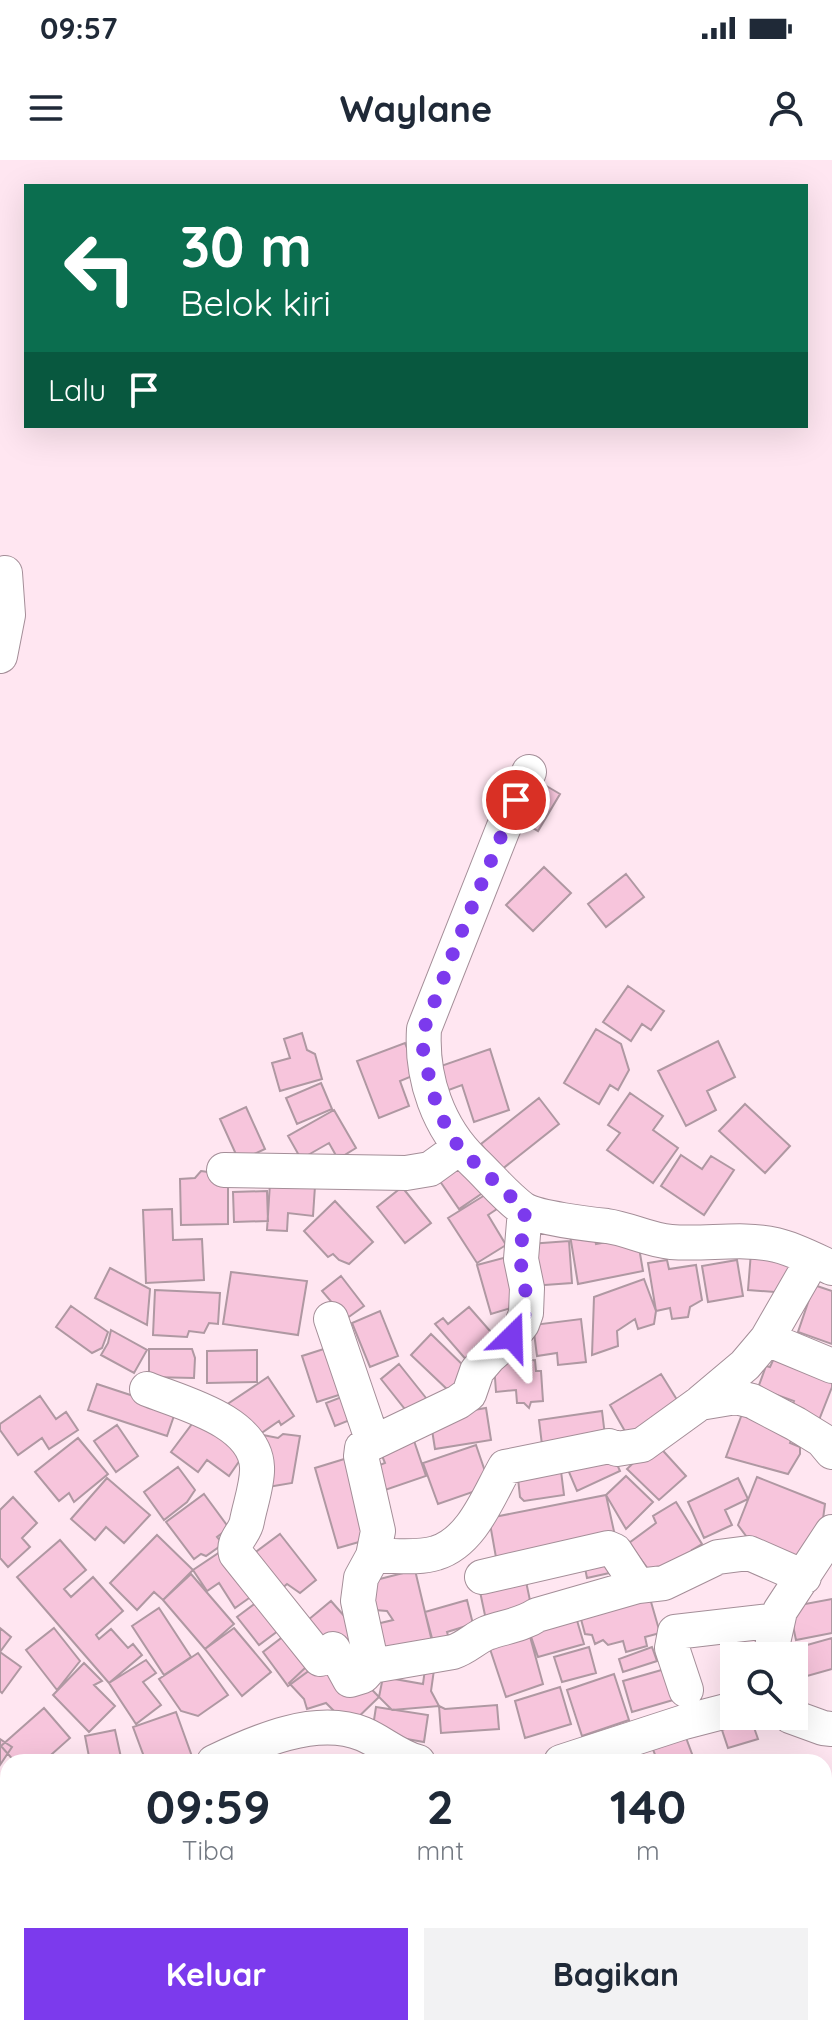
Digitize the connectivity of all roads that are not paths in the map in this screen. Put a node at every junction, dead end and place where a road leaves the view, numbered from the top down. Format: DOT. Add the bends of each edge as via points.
graph roads {
  1 [pos="5,573"];
  2 [pos="0,656"];
  3 [pos="529,772"];
  4 [pos="459,1148"];
  5 [pos="224,1170"];
  6 [pos="525,1210"];
  7 [pos="823,1264"];
  8 [pos="331,1319"];
  9 [pos="767,1339"];
  10 [pos="832,1366"];
  11 [pos="147,1389"];
  12 [pos="700,1403"];
  13 [pos="373,1442"];
  14 [pos="832,1452"];
  15 [pos="832,1532"];
  16 [pos="373,1556"];
  17 [pos="482,1577"];
  18 [pos="804,1577"];
  19 [pos="638,1586"];
  20 [pos="778,1620"];
  21 [pos="773,1642"];
  22 [pos="372,1666"];
  23 [pos="686,1690"];
  24 [pos="720,1713"];
  25 [pos="808,1723"];
  26 [pos="832,1729"];
  27 [pos="231,1754"];
  28 [pos="402,1754"];
  29 [pos="586,1754"];
  1 -- 2 [label="street" via="8,615"];
  3 -- 4 [label="street" via="424,1029 427,1074 438,1111"];
  4 -- 5 [label="street" via="430,1169 406,1173"];
  4 -- 6 [label="street"];
  6 -- 7 [label="street" via="671,1242 777,1245"];
  6 -- 13 [label="street" via="521,1259 527,1288 522,1324 477,1371 469,1394"];
  7 -- 9 [label="street"];
  8 -- 13 [label="street"];
  9 -- 10 [label="street"];
  9 -- 12 [label="street"];
  11 -- 22 [label="street" via="241,1433 257,1466 236,1554 320,1659 333,1649 350,1680"];
  12 -- 14 [label="street" via="736,1397 752,1401 822,1440"];
  12 -- 16 [label="street" via="642,1445 609,1446 505,1467 468,1532 454,1544 435,1554"];
  13 -- 16 [label="street" via="362,1448 361,1456 378,1531"];
  15 -- 18 [label="street"];
  16 -- 22 [label="street" via="361,1578 358,1601"];
  17 -- 19 [label="street" via="608,1548"];
  18 -- 19 [label="street" via="749,1553 718,1557 664,1583"];
  18 -- 20 [label="street"];
  19 -- 22 [label="street" via="537,1615 453,1652"];
  20 -- 21 [label="street"];
  20 -- 23 [label="street" via="675,1632 672,1648"];
  24 -- 29 [label="street"];
  25 -- 26 [label="street"];
  27 -- 28 [label="street" via="320,1727 361,1733"];
}
